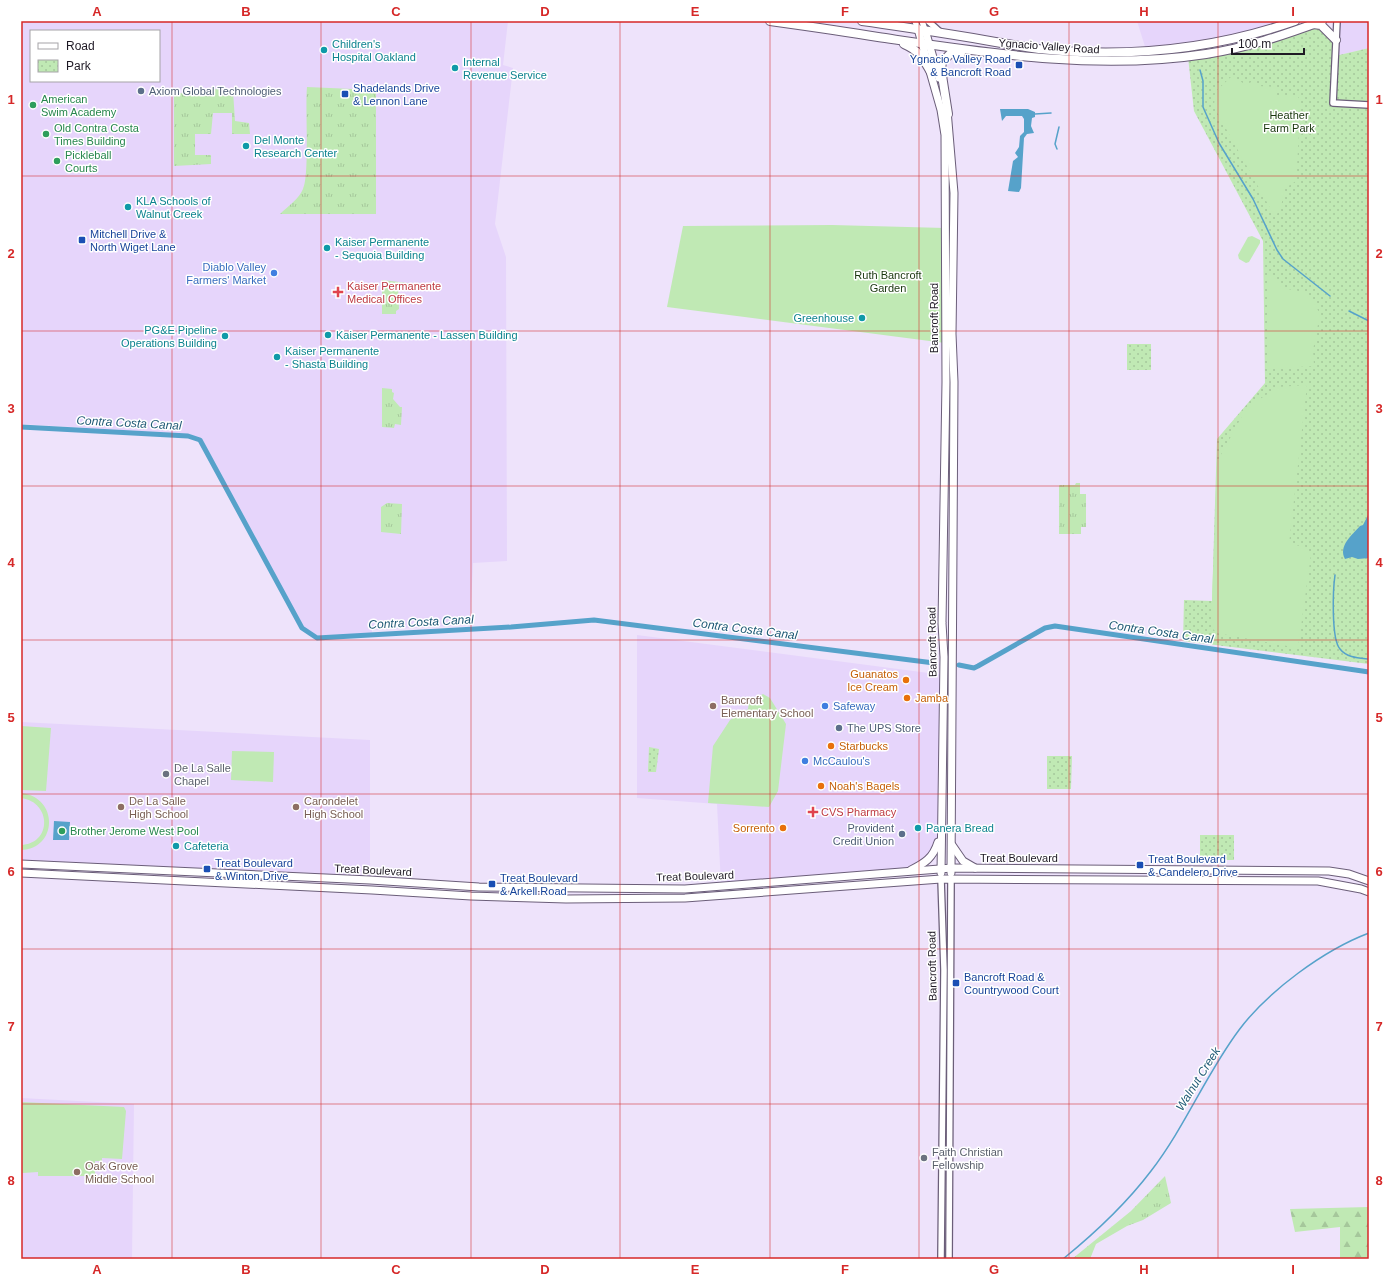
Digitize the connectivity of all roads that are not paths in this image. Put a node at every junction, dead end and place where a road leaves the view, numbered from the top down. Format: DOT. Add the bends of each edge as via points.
graph roads {
  1 [pos="770,21"];
  2 [pos="862,21"];
  3 [pos="903,21"];
  4 [pos="922,21"];
  5 [pos="928,21"];
  6 [pos="1295,21"];
  7 [pos="1322,21"];
  8 [pos="1337,21"];
  9 [pos="1313,24"];
  10 [pos="892,25"];
  11 [pos="920,27"];
  12 [pos="941,33"];
  13 [pos="878,37"];
  14 [pos="1238,38"];
  15 [pos="1336,40"];
  16 [pos="926,44"];
  17 [pos="990,53"];
  18 [pos="1211,54"];
  19 [pos="932,74"];
  20 [pos="1369,105"];
  21 [pos="948,114"];
  22 [pos="942,623"];
  23 [pos="952,639"];
  24 [pos="941,834"];
  25 [pos="952,845"];
  26 [pos="21,864"];
  27 [pos="952,868"];
  28 [pos="940,869"];
  29 [pos="977,869"];
  30 [pos="906,872"];
  31 [pos="21,873"];
  32 [pos="941,879"];
  33 [pos="951,879"];
  34 [pos="1369,881"];
  35 [pos="1369,892"];
  36 [pos="941,1259"];
  37 [pos="949,1259"];
  1 -- 13 [label="highway, Ygnacio Valley Road"];
  2 -- 10 [label="highway, Ygnacio Valley Road"];
  3 -- 10 [label="highway"];
  4 -- 11 [label="street"];
  5 -- 12 [label="street"];
  6 -- 14 [label="highway, Ygnacio Valley Road"];
  7 -- 9 [label="highway, Ygnacio Valley Road"];
  8 -- 15 [label="street"];
  9 -- 15 [label="highway" via="1321,25"];
  9 -- 18 [label="highway, Ygnacio Valley Road" via="1263,42"];
  10 -- 11 [label="highway, Ygnacio Valley Road"];
  11 -- 12 [label="highway, Ygnacio Valley Road"];
  11 -- 16 [label="main road, Bancroft Road"];
  12 -- 14 [label="highway, Ygnacio Valley Road" via="1037,49 1105,53 1147,52 1208,45"];
  13 -- 16 [label="highway, Ygnacio Valley Road"];
  13 -- 19 [label="highway" via="914,48"];
  14 -- 18 [label="highway" via="1237,45 1216,49"];
  15 -- 20 [label="street" via="1333,103"];
  16 -- 17 [label="highway, Ygnacio Valley Road"];
  16 -- 19 [label="main road, Bancroft Road"];
  16 -- 21 [label="main road, Bancroft Road"];
  17 -- 18 [label="highway, Ygnacio Valley Road" via="1085,61 1133,62"];
  17 -- 21 [label="highway" via="955,53 947,56 942,62"];
  19 -- 22 [label="main road, Bancroft Road" via="945,135 946,382"];
  21 -- 23 [label="main road, Bancroft Road" via="954,215"];
  22 -- 23 [label="main road" via="948,625"];
  22 -- 24 [label="main road, Bancroft Road" via="944,657"];
  23 -- 25 [label="main road, Bancroft Road"];
  24 -- 28 [label="main road, Bancroft Road"];
  24 -- 30 [label="main road" via="932,857"];
  25 -- 27 [label="main road, Bancroft Road"];
  25 -- 29 [label="main road" via="963,861"];
  26 -- 30 [label="main road, Treat Boulevard" via="485,887 685,888"];
  27 -- 28 [label="main road, Treat Boulevard"];
  27 -- 29 [label="main road, Treat Boulevard"];
  27 -- 33 [label="main road, Bancroft Road"];
  28 -- 30 [label="main road, Treat Boulevard"];
  28 -- 32 [label="main road, Bancroft Road"];
  29 -- 34 [label="main road, Treat Boulevard" via="1329,871"];
  31 -- 32 [label="main road, Treat Boulevard" via="479,897 566,899 685,898"];
  32 -- 33 [label="main road, Treat Boulevard"];
  32 -- 36 [label="street, Bancroft Road" via="944,970"];
  33 -- 35 [label="main road, Treat Boulevard" via="1318,881"];
  33 -- 37 [label="street, Bancroft Road"];
}
